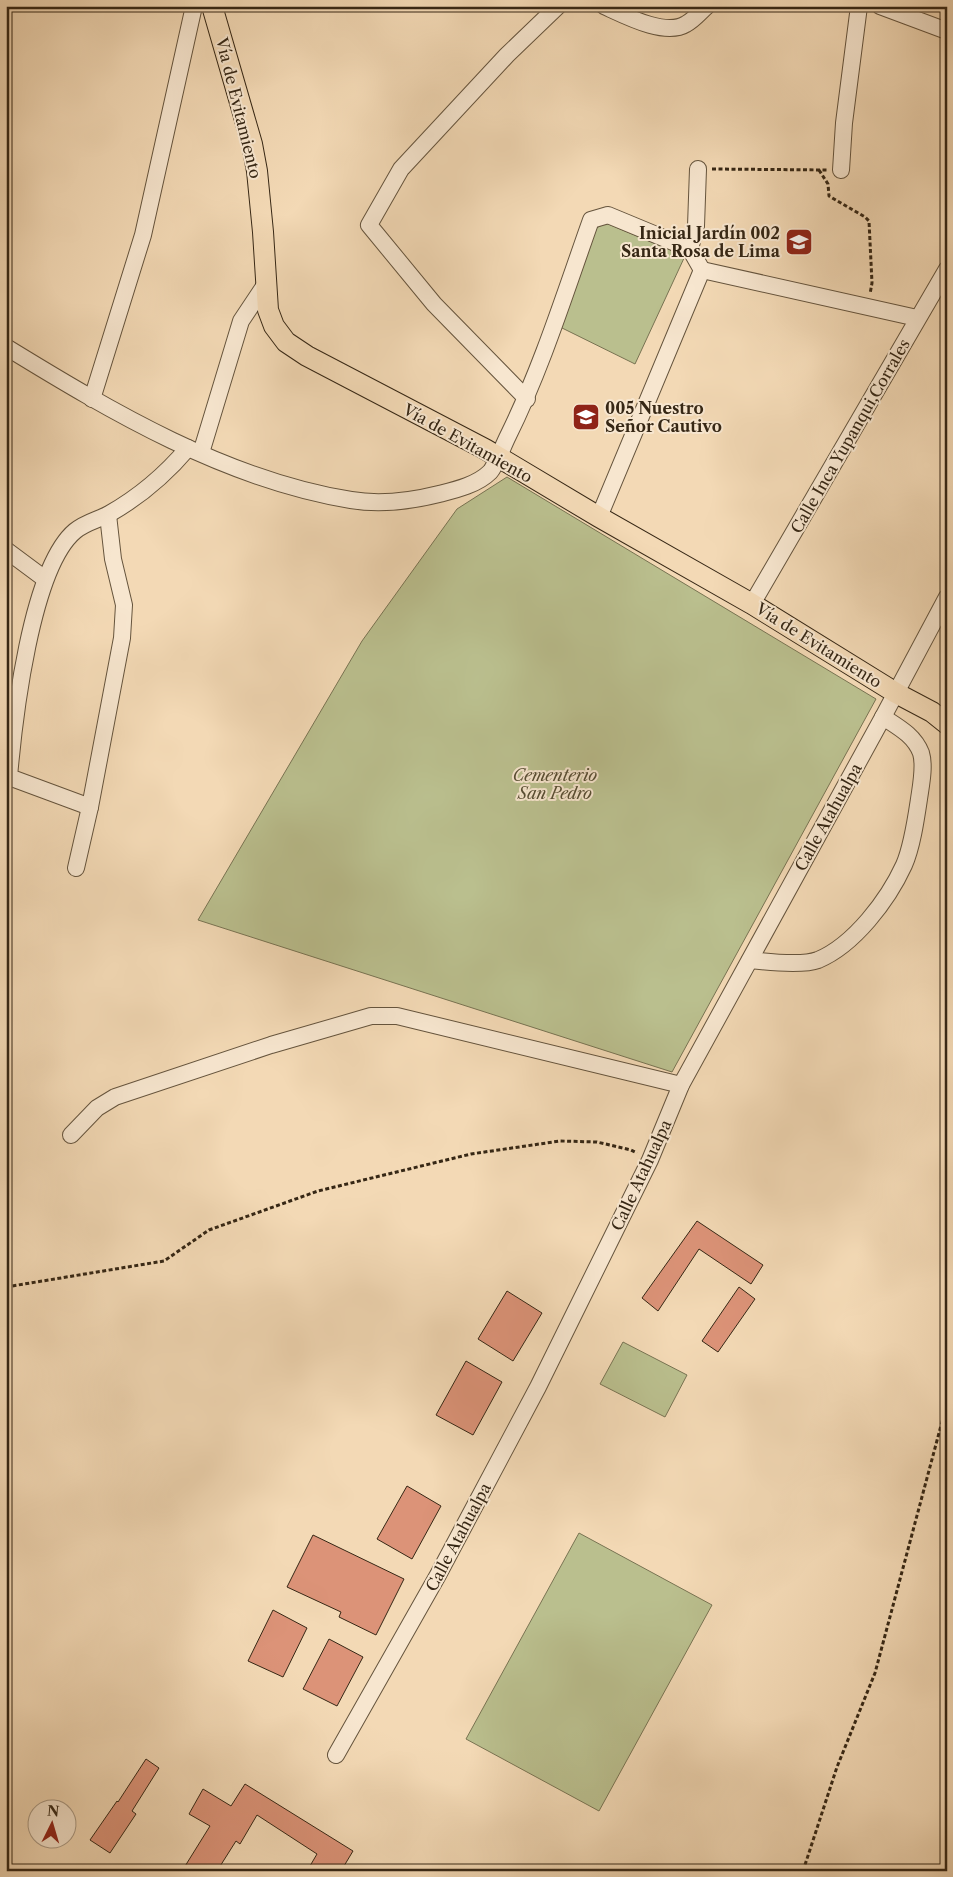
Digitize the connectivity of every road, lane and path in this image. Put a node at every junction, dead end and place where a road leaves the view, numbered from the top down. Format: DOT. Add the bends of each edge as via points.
graph roads {
  1 [pos="194,6"];
  2 [pos="212,6"];
  3 [pos="558,6"];
  4 [pos="604,6"];
  5 [pos="707,6"];
  6 [pos="859,6"];
  7 [pos="880,6"];
  8 [pos="947,32"];
  9 [pos="698,169"];
  10 [pos="818,170"];
  11 [pos="841,170"];
  12 [pos="690,249"];
  13 [pos="947,269"];
  14 [pos="702,270"];
  15 [pos="267,282"];
  16 [pos="866,307"];
  17 [pos="917,318"];
  18 [pos="6,347"];
  19 [pos="92,399"];
  20 [pos="526,399"];
  21 [pos="194,451"];
  22 [pos="498,457"];
  23 [pos="108,515"];
  24 [pos="599,517"];
  25 [pos="6,550"];
  26 [pos="45,579"];
  27 [pos="947,597"];
  28 [pos="752,604"];
  29 [pos="896,693"];
  30 [pos="884,717"];
  31 [pos="947,724"];
  32 [pos="10,730"];
  33 [pos="90,807"];
  34 [pos="76,868"];
  35 [pos="750,960"];
  36 [pos="681,1085"];
  37 [pos="71,1135"];
  38 [pos="650,1160"];
  39 [pos="6,1287"];
  40 [pos="947,1403"];
  41 [pos="336,1755"];
  42 [pos="803,1871"];
  1 -- 19 [label="street" via="143,235"];
  2 -- 15 [label="main road, Vía de Evitamiento" via="257,171"];
  3 -- 20 [label="street" via="506,55 401,170 369,225 434,304"];
  4 -- 5 [label="street" via="646,24 668,28 685,25"];
  6 -- 11 [label="street"];
  7 -- 8 [label="street"];
  9 -- 10 [label="path"];
  9 -- 12 [label="street" via="696,226"];
  10 -- 11 [label="path"];
  10 -- 16 [label="path" via="828,184 828,196 869,221 872,283"];
  12 -- 14 [label="street"];
  12 -- 20 [label="street" via="608,215 591,220"];
  13 -- 17 [label="street, Calle Inca Yupanqui,Corrales"];
  14 -- 16 [label="street"];
  14 -- 24 [label="street"];
  15 -- 21 [label="street" via="241,322"];
  15 -- 22 [label="main road, Vía de Evitamiento" via="268,310 274,326 286,342"];
  16 -- 17 [label="street"];
  17 -- 28 [label="street, Calle Inca Yupanqui,Corrales"];
  18 -- 19 [label="street"];
  19 -- 21 [label="street"];
  20 -- 22 [label="street"];
  21 -- 22 [label="street" via="298,488 353,501 383,502 414,500 475,482 490,471"];
  21 -- 23 [label="street"];
  22 -- 24 [label="main road, Vía de Evitamiento"];
  23 -- 26 [label="street" via="75,531 60,549"];
  23 -- 33 [label="street" via="112,559 124,605 122,638"];
  24 -- 28 [label="main road, Vía de Evitamiento"];
  25 -- 26 [label="street"];
  26 -- 32 [label="street"];
  27 -- 29 [label="street, Calle Atahualpa"];
  28 -- 29 [label="main road, Vía de Evitamiento"];
  29 -- 30 [label="street, Calle Atahualpa"];
  29 -- 31 [label="main road, Vía de Evitamiento"];
  30 -- 35 [label="street, Calle Atahualpa"];
  30 -- 35 [label="street" via="913,738 921,755 922,780 917,818 904,864 882,902 848,942 817,960 784,963"];
  32 -- 33 [label="street" via="10,777"];
  33 -- 34 [label="street"];
  35 -- 36 [label="street, Calle Atahualpa"];
  36 -- 37 [label="street" via="397,1016 372,1016 270,1045 115,1097 97,1108"];
  36 -- 38 [label="street, Calle Atahualpa"];
  38 -- 39 [label="path" via="631,1150 597,1142 560,1141 471,1154 318,1191 209,1230 164,1261"];
  38 -- 41 [label="street, Calle Atahualpa" via="538,1387 438,1576"];
  40 -- 42 [label="path" via="875,1673 837,1767"];
}
